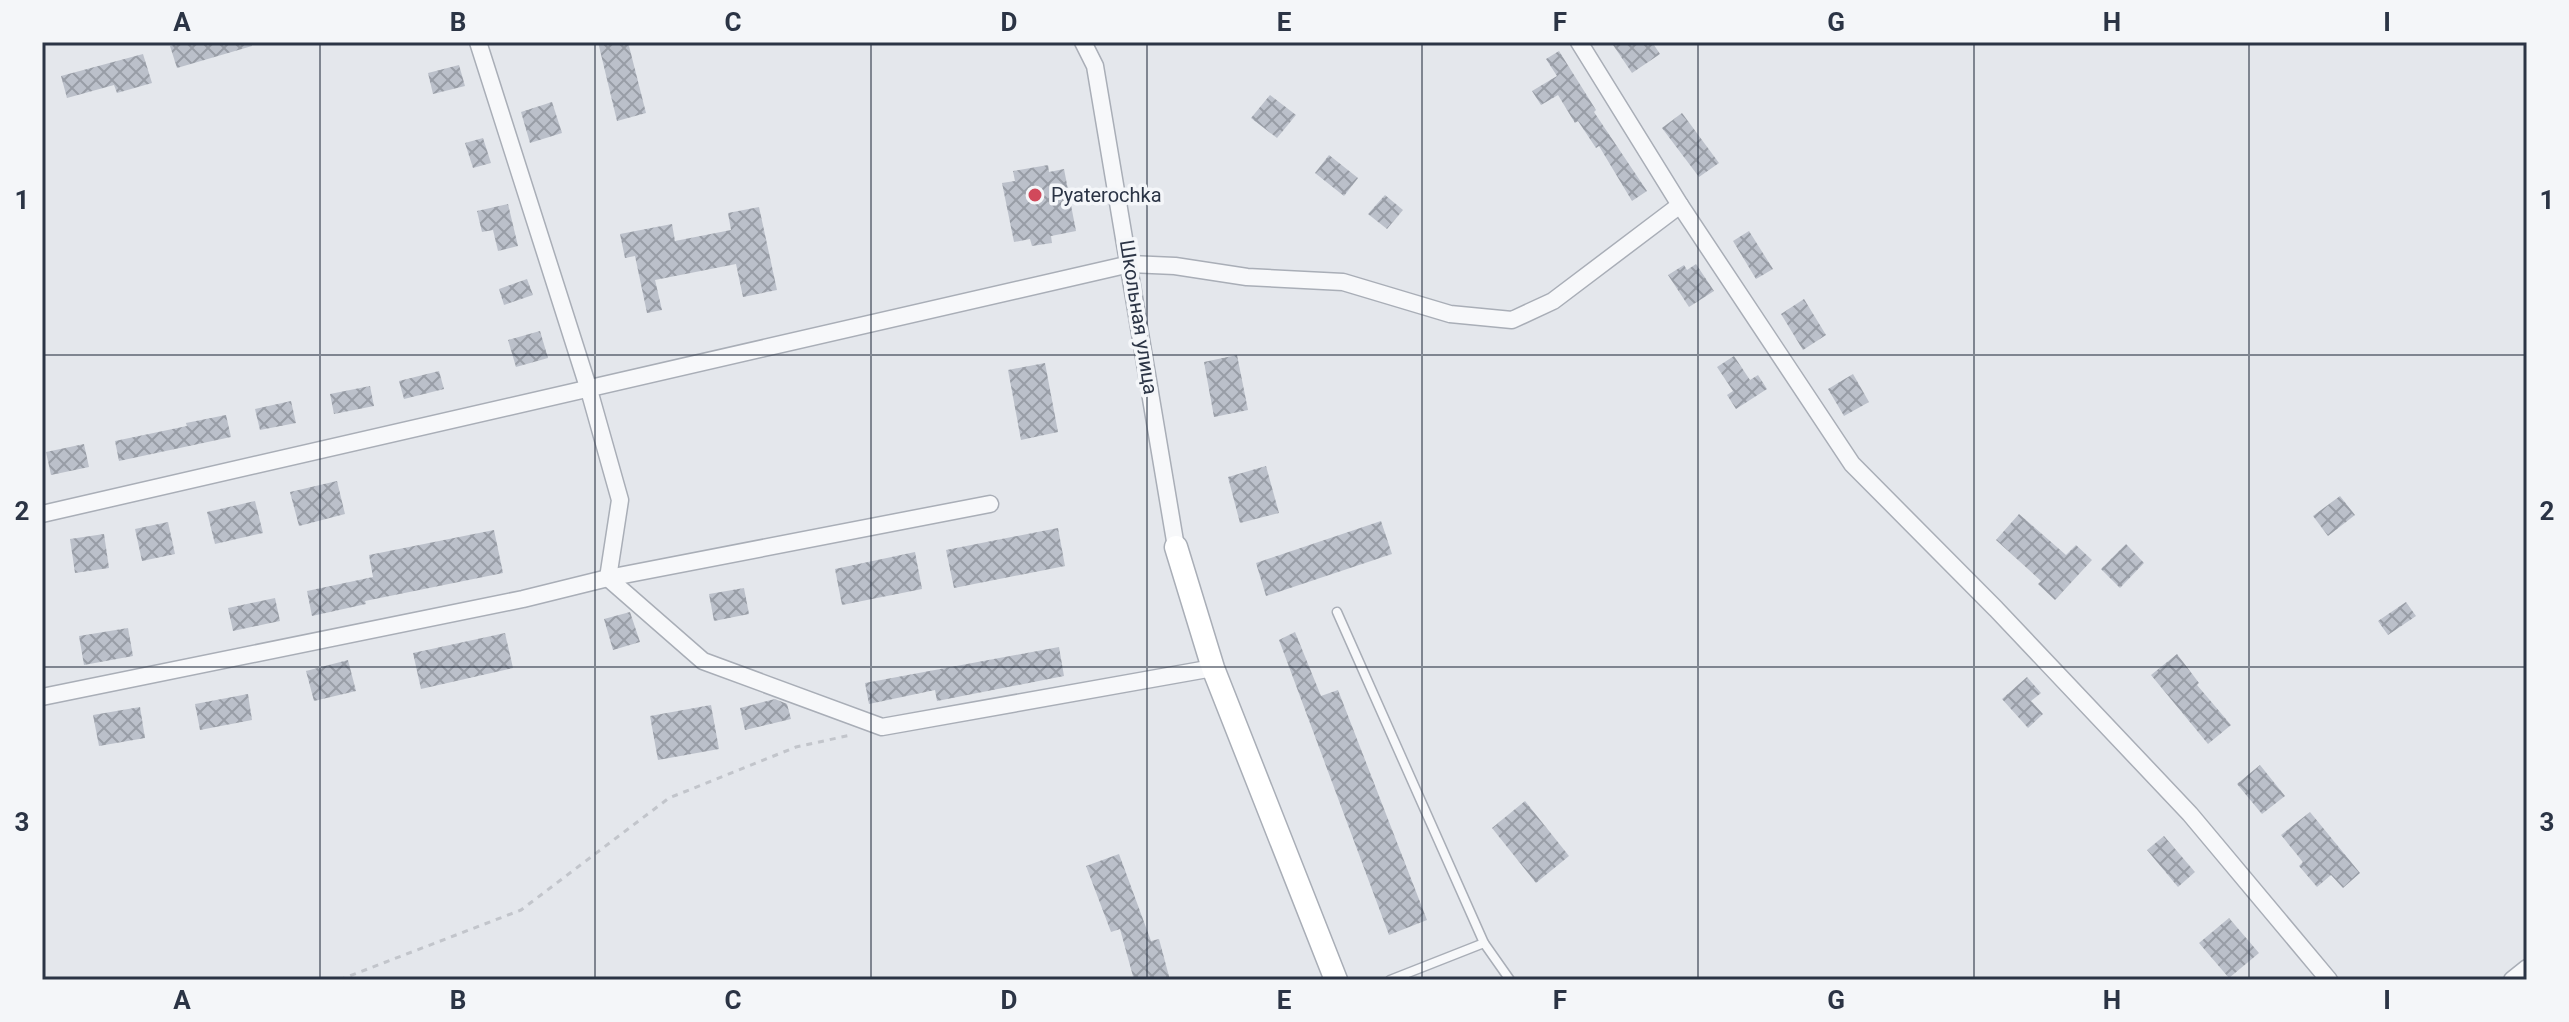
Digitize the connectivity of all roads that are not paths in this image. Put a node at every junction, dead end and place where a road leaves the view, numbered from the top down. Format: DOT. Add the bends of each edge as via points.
graph roads {
  1 [pos="478,42"];
  2 [pos="1083,42"];
  3 [pos="1579,42"];
  4 [pos="1680,205"];
  5 [pos="1130,264"];
  6 [pos="589,390"];
  7 [pos="990,504"];
  8 [pos="42,514"];
  9 [pos="1176,547"];
  10 [pos="608,578"];
  11 [pos="1337,612"];
  12 [pos="1213,668"];
  13 [pos="42,697"];
  14 [pos="1484,943"];
  15 [pos="2527,968"];
  16 [pos="1336,980"];
  17 [pos="1390,980"];
  18 [pos="1510,980"];
  19 [pos="2329,980"];
  20 [pos="2512,980"];
  1 -- 6 [label="street"];
  2 -- 5 [label="street, Школьная улица" via="1095,66"];
  3 -- 4 [label="street"];
  4 -- 5 [label="street" via="1553,301 1512,320 1450,314 1343,282"];
  4 -- 19 [label="street" via="1852,464 2190,814"];
  5 -- 6 [label="street"];
  5 -- 9 [label="street, Школьная улица"];
  6 -- 8 [label="street"];
  6 -- 10 [label="street" via="620,500"];
  7 -- 10 [label="street"];
  9 -- 12 [label="street"];
  10 -- 12 [label="street" via="703,661 882,727"];
  10 -- 13 [label="street"];
  11 -- 14 [label="lane"];
  12 -- 16 [label="street"];
  14 -- 17 [label="lane"];
  14 -- 18 [label="lane"];
  15 -- 20 [label="street"];
}
